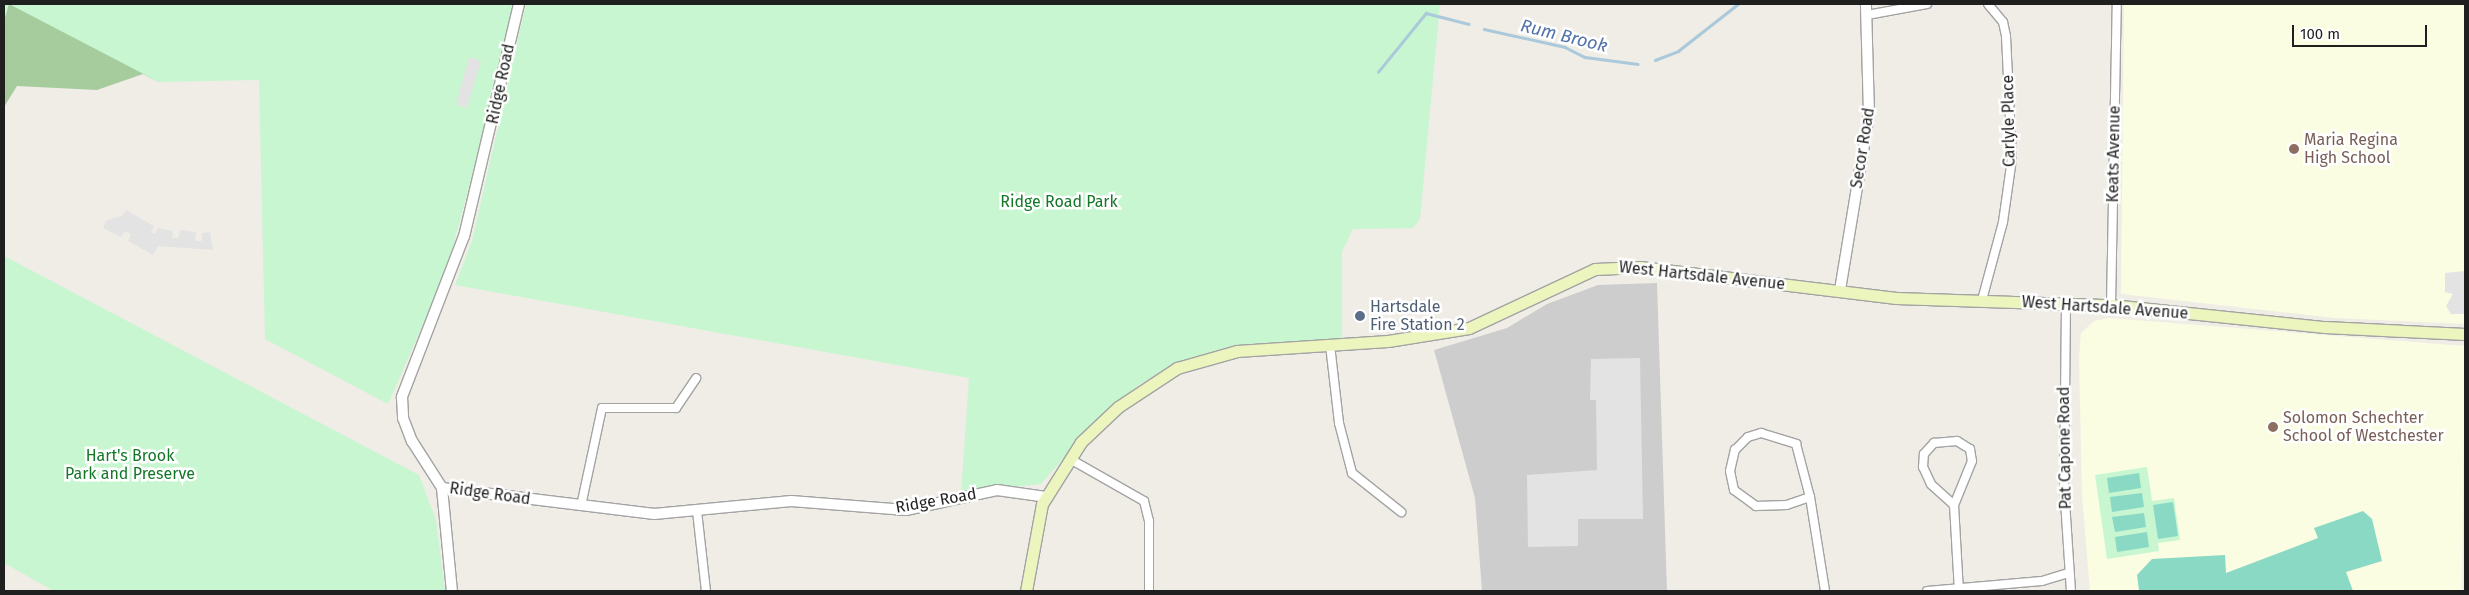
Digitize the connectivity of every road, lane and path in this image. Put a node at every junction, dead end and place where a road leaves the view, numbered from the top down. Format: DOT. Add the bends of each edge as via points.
graph roads {
  1 [pos="519,4"];
  2 [pos="1866,4"];
  3 [pos="1927,4"];
  4 [pos="1988,4"];
  5 [pos="2117,4"];
  6 [pos="1868,15"];
  7 [pos="1840,290"];
  8 [pos="1982,300"];
  9 [pos="2066,304"];
  10 [pos="2111,305"];
  11 [pos="2465,334"];
  12 [pos="1330,345"];
  13 [pos="696,378"];
  14 [pos="1070,459"];
  15 [pos="442,488"];
  16 [pos="1046,497"];
  17 [pos="1810,497"];
  18 [pos="1954,505"];
  19 [pos="581,506"];
  20 [pos="697,511"];
  21 [pos="1401,512"];
  22 [pos="2069,573"];
  23 [pos="1958,590"];
  24 [pos="452,591"];
  25 [pos="706,591"];
  26 [pos="1026,591"];
  27 [pos="1149,591"];
  28 [pos="1825,591"];
  29 [pos="1927,591"];
  30 [pos="2071,591"];
  1 -- 15 [label="street, Ridge Road" via="464,236 402,397 403,418 412,441"];
  2 -- 6 [label="street, Secor Road"];
  3 -- 6 [label="street"];
  4 -- 8 [label="street, Carlyle Place" via="2003,22 2006,36 2012,159 2003,222"];
  5 -- 10 [label="street, Keats Avenue"];
  6 -- 7 [label="street, Secor Road" via="1869,114"];
  7 -- 8 [label="main road, West Hartsdale Avenue" via="1896,298"];
  7 -- 12 [label="main road, West Hartsdale Avenue" via="1640,267 1595,269 1468,328"];
  8 -- 9 [label="main road, West Hartsdale Avenue"];
  9 -- 10 [label="main road, West Hartsdale Avenue"];
  9 -- 22 [label="street, Pat Capone Road" via="2064,486"];
  10 -- 11 [label="main road, West Hartsdale Avenue" via="2324,327"];
  12 -- 14 [label="main road, West Hartsdale Avenue" via="1237,351 1177,368 1118,407"];
  12 -- 21 [label="street" via="1339,423 1352,472"];
  13 -- 19 [label="street" via="676,408 602,408"];
  14 -- 16 [label="main road, West Hartsdale Avenue"];
  14 -- 27 [label="street" via="1144,502 1149,521"];
  15 -- 19 [label="street, Ridge Road"];
  15 -- 24 [label="street"];
  16 -- 20 [label="street, Ridge Road" via="997,490 906,510 791,501"];
  16 -- 26 [label="main road, West Hartsdale Avenue" via="1039,512"];
  17 -- 17 [label="street" via="1772,508 1756,506 1741,498 1730,471 1735,450 1748,437 1762,433 1788,438 1802,454"];
  17 -- 28 [label="street"];
  18 -- 18 [label="street" via="1931,484 1923,467 1924,454 1934,443 1957,441 1970,449 1969,474"];
  18 -- 23 [label="street"];
  19 -- 20 [label="street, Ridge Road" via="654,514"];
  20 -- 25 [label="street"];
  22 -- 23 [label="street" via="2042,581"];
  22 -- 30 [label="street, Pat Capone Road"];
  23 -- 29 [label="street"];
}
